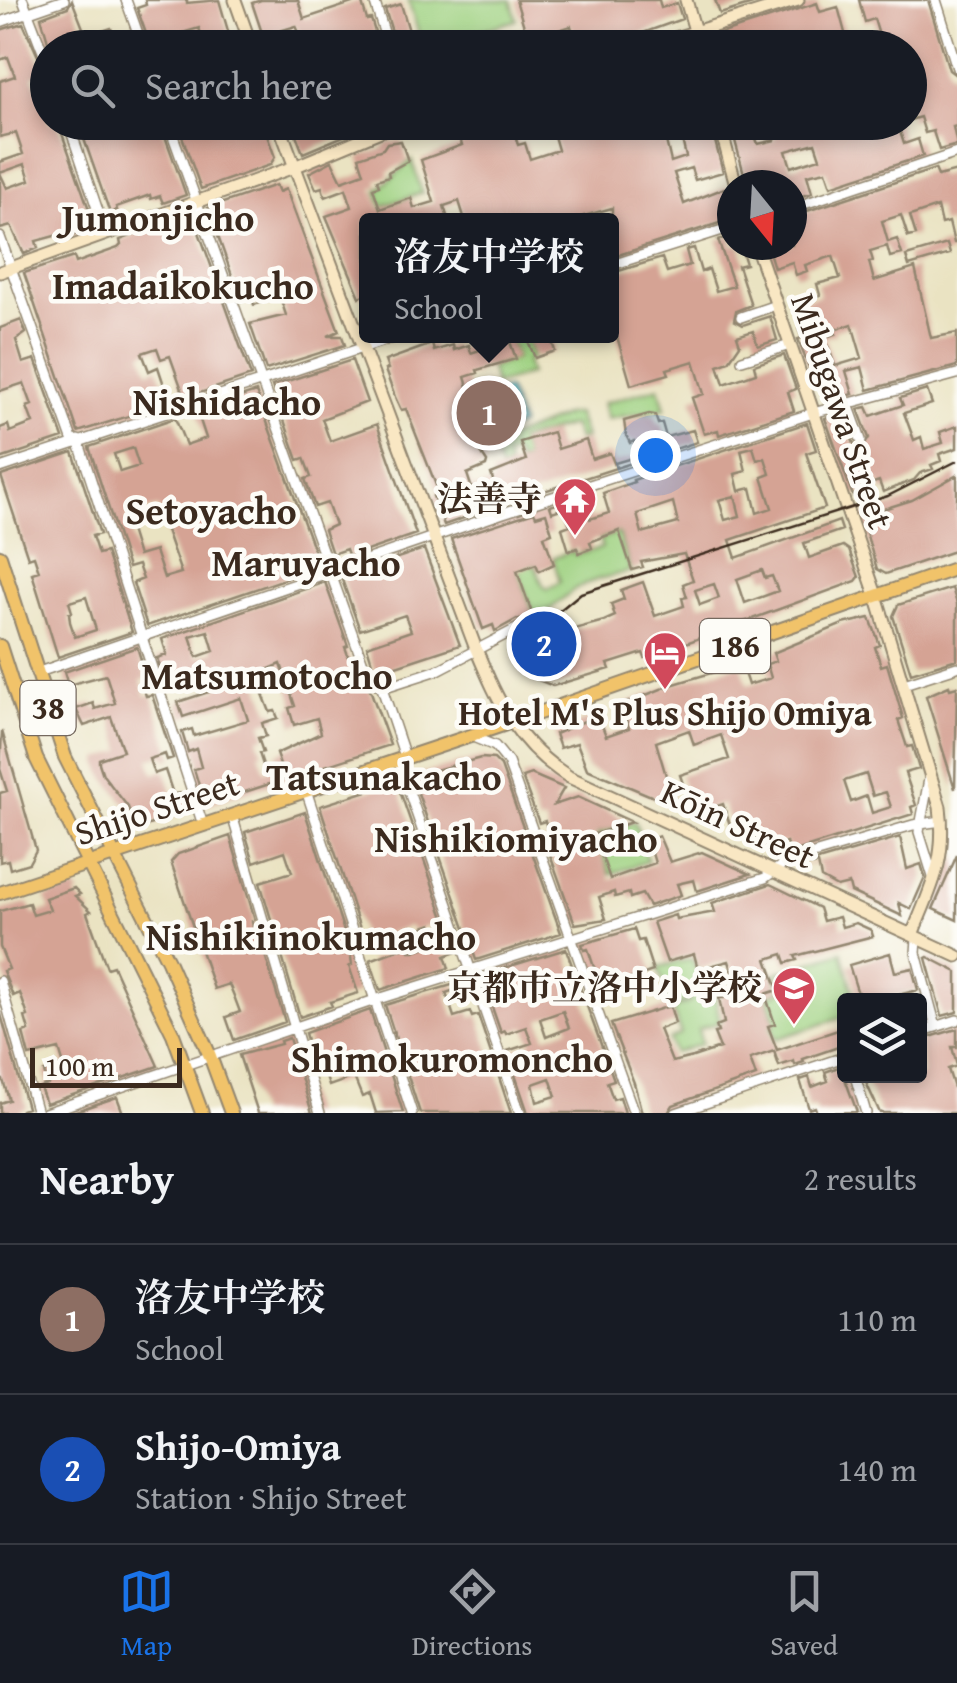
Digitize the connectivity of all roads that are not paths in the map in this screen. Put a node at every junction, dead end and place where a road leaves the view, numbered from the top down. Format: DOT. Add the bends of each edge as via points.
graph roads {
  1 [pos="23,0"];
  2 [pos="64,0"];
  3 [pos="126,0"];
  4 [pos="235,0"];
  5 [pos="374,0"];
  6 [pos="686,0"];
  7 [pos="798,0"];
  8 [pos="936,0"];
  9 [pos="29,12"];
  10 [pos="0,22"];
  11 [pos="36,30"];
  12 [pos="136,30"];
  13 [pos="246,30"];
  14 [pos="383,30"];
  15 [pos="695,30"];
  16 [pos="702,30"];
  17 [pos="957,68"];
  18 [pos="74,140"];
  19 [pos="174,140"];
  20 [pos="284,140"];
  21 [pos="360,140"];
  22 [pos="724,140"];
  23 [pos="957,153"];
  24 [pos="294,168"];
  25 [pos="732,170"];
  26 [pos="194,200"];
  27 [pos="807,203"];
  28 [pos="717,232"];
  29 [pos="108,233"];
  30 [pos="0,236"];
  31 [pos="761,260"];
  32 [pos="619,263"];
  33 [pos="6,270"];
  34 [pos="776,305"];
  35 [pos="740,317"];
  36 [pos="359,338"];
  37 [pos="361,343"];
  38 [pos="373,343"];
  39 [pos="790,345"];
  40 [pos="362,346"];
  41 [pos="742,360"];
  42 [pos="957,374"];
  43 [pos="262,380"];
  44 [pos="848,404"];
  45 [pos="813,413"];
  46 [pos="861,440"];
  47 [pos="75,441"];
  48 [pos="0,468"];
  49 [pos="434,536"];
  50 [pos="0,556"];
  51 [pos="957,568"];
  52 [pos="332,571"];
  53 [pos="876,595"];
  54 [pos="520,627"];
  55 [pos="140,636"];
  56 [pos="0,646"];
  57 [pos="476,649"];
  58 [pos="957,667"];
  59 [pos="36,673"];
  60 [pos="904,684"];
  61 [pos="6,685"];
  62 [pos="382,688"];
  63 [pos="512,722"];
  64 [pos="470,736"];
  65 [pos="401,758"];
  66 [pos="930,774"];
  67 [pos="306,790"];
  68 [pos="232,815"];
  69 [pos="942,821"];
  70 [pos="203,824"];
  71 [pos="919,824"];
  72 [pos="114,854"];
  73 [pos="89,862"];
  74 [pos="776,872"];
  75 [pos="935,882"];
  76 [pos="0,893"];
  77 [pos="914,936"];
  78 [pos="571,940"];
  79 [pos="957,956"];
  80 [pos="471,968"];
  81 [pos="0,982"];
  82 [pos="374,1000"];
  83 [pos="957,1020"];
  84 [pos="293,1026"];
  85 [pos="936,1027"];
  86 [pos="927,1030"];
  87 [pos="210,1056"];
  88 [pos="837,1059"];
  89 [pos="186,1064"];
  90 [pos="856,1083"];
  91 [pos="37,1113"];
  92 [pos="45,1113"];
  93 [pos="202,1113"];
  94 [pos="231,1113"];
  95 [pos="320,1113"];
  96 [pos="412,1113"];
  97 [pos="520,1113"];
  98 [pos="634,1113"];
  99 [pos="676,1113"];
  100 [pos="866,1113"];
  1 -- 9 [label="street"];
  2 -- 9 [label="street"];
  3 -- 12 [label="street"];
  4 -- 13 [label="street"];
  5 -- 14 [label="street"];
  6 -- 15 [label="street"];
  7 -- 16 [label="street"];
  8 -- 17 [label="street"];
  9 -- 10 [label="street"];
  9 -- 11 [label="street"];
  18 -- 29 [label="street"];
  19 -- 26 [label="street"];
  20 -- 24 [label="street, Kōin Street"];
  21 -- 24 [label="street"];
  22 -- 25 [label="street"];
  23 -- 27 [label="street"];
  24 -- 26 [label="street"];
  24 -- 36 [label="street, Kōin Street"];
  26 -- 29 [label="street"];
  26 -- 43 [label="street"];
  28 -- 32 [label="street"];
  29 -- 33 [label="street"];
  30 -- 33 [label="street"];
  31 -- 34 [label="street, Mibugawa Street"];
  33 -- 47 [label="street"];
  34 -- 35 [label="street"];
  34 -- 39 [label="street, Mibugawa Street"];
  37 -- 40 [label="street, Kōin Street"];
  38 -- 40 [label="street"];
  39 -- 41 [label="street"];
  39 -- 45 [label="street, Mibugawa Street"];
  40 -- 43 [label="street"];
  40 -- 49 [label="street, Kōin Street"];
  42 -- 44 [label="street"];
  43 -- 47 [label="street"];
  43 -- 52 [label="street"];
  44 -- 45 [label="street"];
  44 -- 46 [label="street"];
  45 -- 49 [label="street"];
  45 -- 53 [label="street, Mibugawa Street"];
  47 -- 48 [label="street"];
  47 -- 55 [label="street"];
  49 -- 52 [label="street"];
  49 -- 57 [label="street, Kōin Street"];
  50 -- 59 [label="main road, 38"];
  51 -- 53 [label="main road, Shijo Street / 186"];
  52 -- 55 [label="street"];
  52 -- 62 [label="street" via="368,677"];
  53 -- 60 [label="street"];
  53 -- 63 [label="main road, Shijo Street / 186"];
  54 -- 57 [label="street"];
  55 -- 59 [label="street"];
  55 -- 70 [label="street"];
  56 -- 61 [label="main road, 38"];
  57 -- 62 [label="street"];
  57 -- 63 [label="street, Kōin Street"];
  58 -- 60 [label="street"];
  59 -- 72 [label="main road, 38" via="65,757"];
  60 -- 66 [label="street"];
  61 -- 73 [label="main road, 38"];
  62 -- 65 [label="street"];
  63 -- 64 [label="main road, Shijo Street / 186"];
  63 -- 74 [label="street, Kōin Street" via="536,752 570,777"];
  64 -- 65 [label="main road, Shijo Street / 186"];
  64 -- 78 [label="street" via="495,746 508,762"];
  65 -- 67 [label="main road, Shijo Street / 186"];
  65 -- 80 [label="street"];
  66 -- 69 [label="street"];
  66 -- 71 [label="street"];
  67 -- 68 [label="main road, Shijo Street / 186"];
  67 -- 82 [label="street"];
  68 -- 70 [label="main road, Shijo Street / 186"];
  68 -- 84 [label="street"];
  69 -- 71 [label="street"];
  69 -- 75 [label="street"];
  70 -- 72 [label="main road, Shijo Street / 186"];
  71 -- 74 [label="street" via="786,862"];
  71 -- 75 [label="street"];
  72 -- 73 [label="main road, Shijo Street / 186"];
  72 -- 87 [label="main road, 38"];
  73 -- 76 [label="main road, Shijo Street / 186"];
  73 -- 89 [label="main road, 38"];
  74 -- 77 [label="street, Kōin Street"];
  74 -- 78 [label="street"];
  75 -- 77 [label="street"];
  77 -- 79 [label="street, Kōin Street"];
  77 -- 85 [label="street"];
  78 -- 80 [label="street"];
  78 -- 98 [label="street"];
  80 -- 82 [label="street"];
  80 -- 97 [label="street"];
  81 -- 91 [label="street"];
  82 -- 84 [label="street"];
  82 -- 96 [label="street"];
  83 -- 85 [label="street"];
  84 -- 87 [label="street"];
  84 -- 95 [label="street"];
  85 -- 86 [label="street"];
  87 -- 89 [label="street"];
  87 -- 94 [label="main road, 38"];
  88 -- 99 [label="street"];
  89 -- 92 [label="street"];
  89 -- 93 [label="main road, 38"];
  90 -- 100 [label="street"];
}
